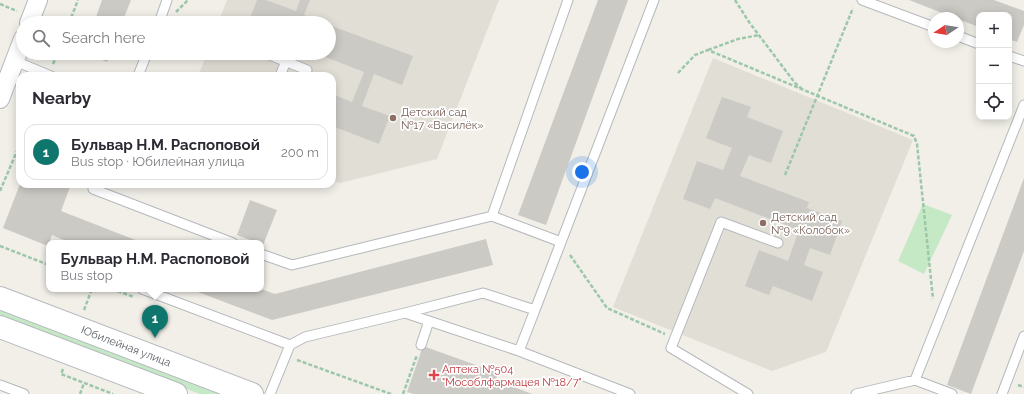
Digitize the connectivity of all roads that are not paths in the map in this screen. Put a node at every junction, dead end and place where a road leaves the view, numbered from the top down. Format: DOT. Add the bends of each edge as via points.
graph roads {
  1 [pos="38,0"];
  2 [pos="168,0"];
  3 [pos="568,0"];
  4 [pos="654,0"];
  5 [pos="862,0"];
  6 [pos="26,16"];
  7 [pos="162,16"];
  8 [pos="928,25"];
  9 [pos="964,38"];
  10 [pos="976,43"];
  11 [pos="1012,57"];
  12 [pos="144,60"];
  13 [pos="15,61"];
  14 [pos="286,61"];
  15 [pos="1024,61"];
  16 [pos="307,70"];
  17 [pos="41,72"];
  18 [pos="140,72"];
  19 [pos="282,72"];
  20 [pos="0,99"];
  21 [pos="1024,105"];
  22 [pos="93,188"];
  23 [pos="492,216"];
  24 [pos="225,240"];
  25 [pos="561,242"];
  26 [pos="778,243"];
  27 [pos="264,255"];
  28 [pos="150,292"];
  29 [pos="0,298"];
  30 [pos="535,310"];
  31 [pos="405,313"];
  32 [pos="429,321"];
  33 [pos="3,329"];
  34 [pos="1024,336"];
  35 [pos="290,345"];
  36 [pos="421,345"];
  37 [pos="519,351"];
  38 [pos="915,380"];
  39 [pos="0,385"];
  40 [pos="24,394"];
  41 [pos="176,394"];
  42 [pos="252,394"];
  43 [pos="270,394"];
  44 [pos="630,394"];
  45 [pos="748,394"];
  46 [pos="856,394"];
  47 [pos="952,394"];
  48 [pos="1002,394"];
  1 -- 6 [label="street"];
  2 -- 7 [label="lane"];
  3 -- 23 [label="lane"];
  4 -- 25 [label="lane"];
  5 -- 8 [label="lane"];
  9 -- 10 [label="lane"];
  11 -- 15 [label="lane"];
  12 -- 18 [label="lane"];
  13 -- 17 [label="lane"];
  13 -- 20 [label="street"];
  14 -- 16 [label="lane"];
  14 -- 19 [label="lane"];
  21 -- 38 [label="lane"];
  22 -- 24 [label="lane"];
  23 -- 25 [label="lane"];
  23 -- 27 [label="lane" via="292,265"];
  25 -- 30 [label="lane"];
  26 -- 45 [label="lane" via="721,222 671,348"];
  28 -- 35 [label="lane"];
  29 -- 42 [label="main road, Юбилейная улица"];
  30 -- 31 [label="lane" via="482,293"];
  30 -- 37 [label="lane"];
  31 -- 32 [label="lane"];
  31 -- 35 [label="lane" via="305,337"];
  32 -- 36 [label="lane"];
  32 -- 37 [label="lane"];
  33 -- 41 [label="main road"];
  34 -- 48 [label="lane"];
  35 -- 43 [label="lane"];
  37 -- 44 [label="lane"];
  38 -- 46 [label="lane"];
  38 -- 47 [label="lane"];
  39 -- 40 [label="lane"];
}
